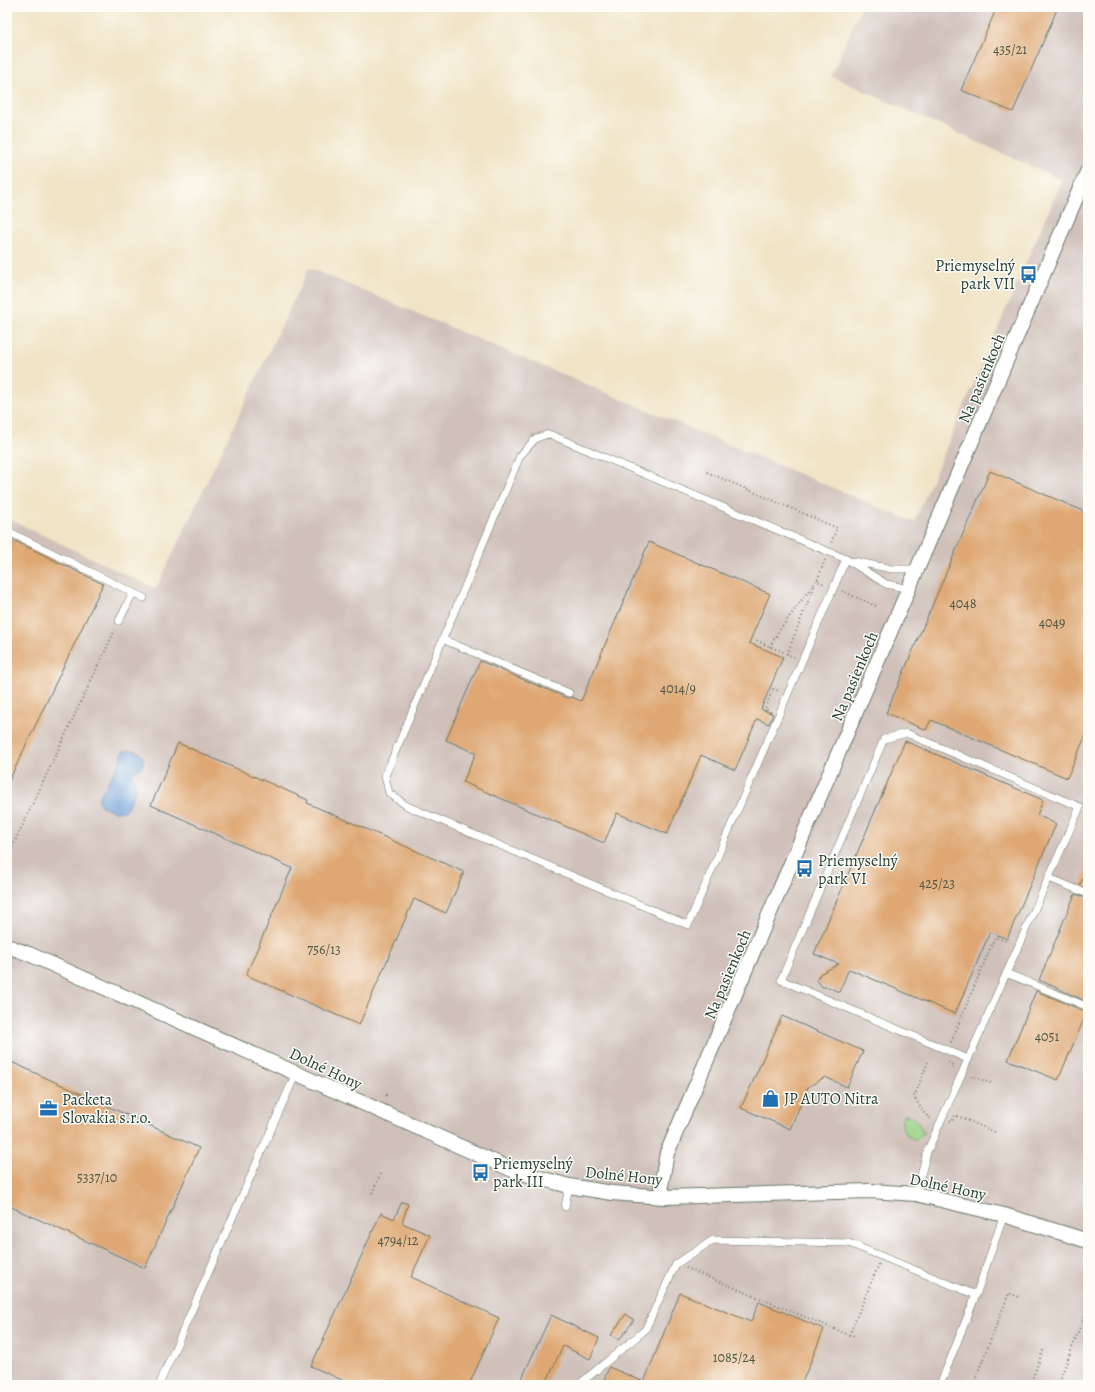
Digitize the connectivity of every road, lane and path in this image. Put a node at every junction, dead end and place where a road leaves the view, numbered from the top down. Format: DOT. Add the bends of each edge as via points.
graph roads {
  1 [pos="1088,170"];
  2 [pos="7,531"];
  3 [pos="846,559"];
  4 [pos="918,569"];
  5 [pos="910,589"];
  6 [pos="132,593"];
  7 [pos="144,598"];
  8 [pos="119,621"];
  9 [pos="442,639"];
  10 [pos="753,639"];
  11 [pos="770,647"];
  12 [pos="787,654"];
  13 [pos="796,658"];
  14 [pos="784,685"];
  15 [pos="569,693"];
  16 [pos="778,715"];
  17 [pos="7,858"];
  18 [pos="1048,878"];
  19 [pos="1088,894"];
  20 [pos="7,946"];
  21 [pos="1018,946"];
  22 [pos="1006,973"];
  23 [pos="1088,1007"];
  24 [pos="947,1050"];
  25 [pos="968,1059"];
  26 [pos="928,1062"];
  27 [pos="296,1073"];
  28 [pos="953,1074"];
  29 [pos="970,1081"];
  30 [pos="993,1084"];
  31 [pos="943,1118"];
  32 [pos="995,1132"];
  33 [pos="381,1173"];
  34 [pos="569,1186"];
  35 [pos="372,1193"];
  36 [pos="916,1194"];
  37 [pos="664,1197"];
  38 [pos="565,1207"];
  39 [pos="1004,1215"];
  40 [pos="1088,1241"];
  41 [pos="883,1257"];
  42 [pos="676,1264"];
  43 [pos="976,1295"];
  44 [pos="1019,1297"];
  45 [pos="1088,1306"];
  46 [pos="849,1335"];
  47 [pos="856,1336"];
  48 [pos="1044,1348"];
  49 [pos="1088,1380"];
  50 [pos="159,1385"];
  51 [pos="580,1385"];
  52 [pos="940,1385"];
  53 [pos="973,1385"];
  54 [pos="1030,1385"];
  55 [pos="1058,1385"];
  56 [pos="1086,1385"];
  1 -- 4 [label="street, Na pasienkoch"];
  2 -- 6 [label="lane"];
  3 -- 4 [label="lane" via="892,569"];
  3 -- 5 [label="lane" via="886,584"];
  3 -- 9 [label="lane" via="549,434 536,438 520,456"];
  3 -- 16 [label="lane"];
  4 -- 5 [label="street, Na pasienkoch"];
  5 -- 37 [label="street, Na pasienkoch" via="667,1153 661,1186"];
  6 -- 7 [label="lane"];
  6 -- 8 [label="lane"];
  8 -- 17 [label="path"];
  9 -- 15 [label="lane"];
  9 -- 16 [label="lane" via="385,776 389,793 407,806 688,925"];
  10 -- 11 [label="path"];
  11 -- 12 [label="path"];
  11 -- 12 [label="path" via="778,632 817,581"];
  12 -- 13 [label="path"];
  14 -- 16 [label="path" via="781,692 773,689 765,709"];
  18 -- 19 [label="lane"];
  18 -- 21 [label="lane"];
  18 -- 24 [label="lane" via="1080,807 906,733 884,739 781,980"];
  20 -- 27 [label="street, Dolné Hony"];
  21 -- 22 [label="lane"];
  21 -- 24 [label="path" via="995,937"];
  22 -- 23 [label="lane"];
  22 -- 25 [label="lane"];
  24 -- 25 [label="lane"];
  24 -- 28 [label="path" via="945,1058 952,1066"];
  25 -- 31 [label="lane"];
  26 -- 31 [label="path" via="914,1097 933,1121 936,1114"];
  27 -- 34 [label="street, Dolné Hony" via="495,1163"];
  27 -- 50 [label="lane"];
  29 -- 30 [label="path" via="972,1076"];
  31 -- 32 [label="path" via="952,1122 955,1115"];
  31 -- 36 [label="lane" via="926,1152"];
  33 -- 35 [label="path"];
  34 -- 37 [label="street, Dolné Hony" via="612,1193"];
  34 -- 38 [label="lane"];
  36 -- 37 [label="street, Dolné Hony" via="870,1191"];
  36 -- 39 [label="street, Dolné Hony"];
  39 -- 40 [label="street, Dolné Hony"];
  39 -- 43 [label="lane"];
  41 -- 42 [label="lane" via="849,1243 714,1240"];
  41 -- 43 [label="lane"];
  41 -- 46 [label="path"];
  42 -- 46 [label="path"];
  42 -- 51 [label="lane" via="645,1330"];
  43 -- 52 [label="lane"];
  44 -- 53 [label="path" via="1009,1293"];
  45 -- 55 [label="path"];
  46 -- 47 [label="path"];
  48 -- 54 [label="path"];
  49 -- 56 [label="path"];
}
